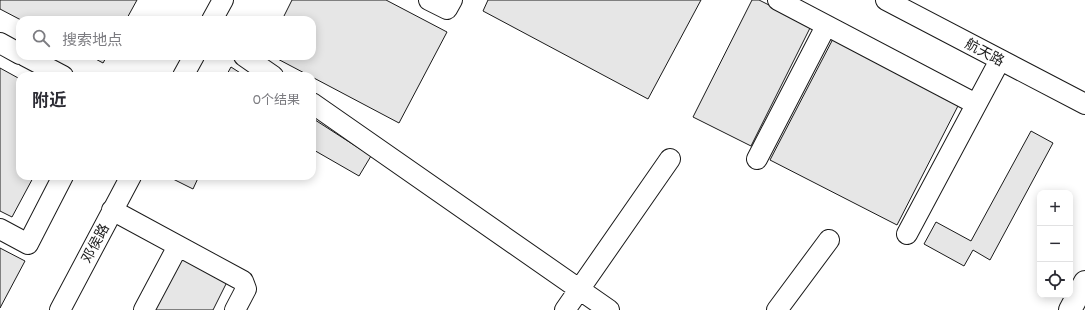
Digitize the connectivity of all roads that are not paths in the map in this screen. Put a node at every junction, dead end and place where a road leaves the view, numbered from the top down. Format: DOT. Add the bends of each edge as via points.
graph roads {
  1 [pos="223,0"];
  2 [pos="429,0"];
  3 [pos="452,0"];
  4 [pos="778,0"];
  5 [pos="886,0"];
  6 [pos="214,16"];
  7 [pos="826,26"];
  8 [pos="0,43"];
  9 [pos="16,52"];
  10 [pos="32,60"];
  11 [pos="192,60"];
  12 [pos="250,60"];
  13 [pos="1000,60"];
  14 [pos="55,72"];
  15 [pos="185,72"];
  16 [pos="267,72"];
  17 [pos="976,104"];
  18 [pos="1085,104"];
  19 [pos="316,106"];
  20 [pos="670,159"];
  21 [pos="758,159"];
  22 [pos="61,180"];
  23 [pos="128,180"];
  24 [pos="112,210"];
  25 [pos="0,229"];
  26 [pos="907,234"];
  27 [pos="829,240"];
  28 [pos="178,246"];
  29 [pos="1085,282"];
  30 [pos="580,290"];
  31 [pos="60,310"];
  32 [pos="144,310"];
  33 [pos="235,310"];
  34 [pos="565,310"];
  35 [pos="609,310"];
  36 [pos="777,310"];
  37 [pos="1070,310"];
  1 -- 6 [label="street"];
  2 -- 3 [label="street" via="447,10"];
  4 -- 7 [label="street"];
  5 -- 13 [label="street, 航天路"];
  7 -- 17 [label="street"];
  7 -- 21 [label="street"];
  8 -- 9 [label="street"];
  10 -- 14 [label="street"];
  11 -- 15 [label="street"];
  12 -- 16 [label="street"];
  13 -- 17 [label="street"];
  13 -- 18 [label="street, 航天路"];
  17 -- 26 [label="street"];
  19 -- 30 [label="street"];
  20 -- 30 [label="street"];
  22 -- 25 [label="street" via="28,244"];
  23 -- 24 [label="street, 邓侯路"];
  24 -- 28 [label="street"];
  24 -- 31 [label="street, 邓侯路"];
  27 -- 36 [label="street"];
  28 -- 32 [label="street"];
  28 -- 33 [label="street" via="242,281 246,289"];
  29 -- 37 [label="main road"];
  30 -- 34 [label="street"];
  30 -- 35 [label="street"];
}
